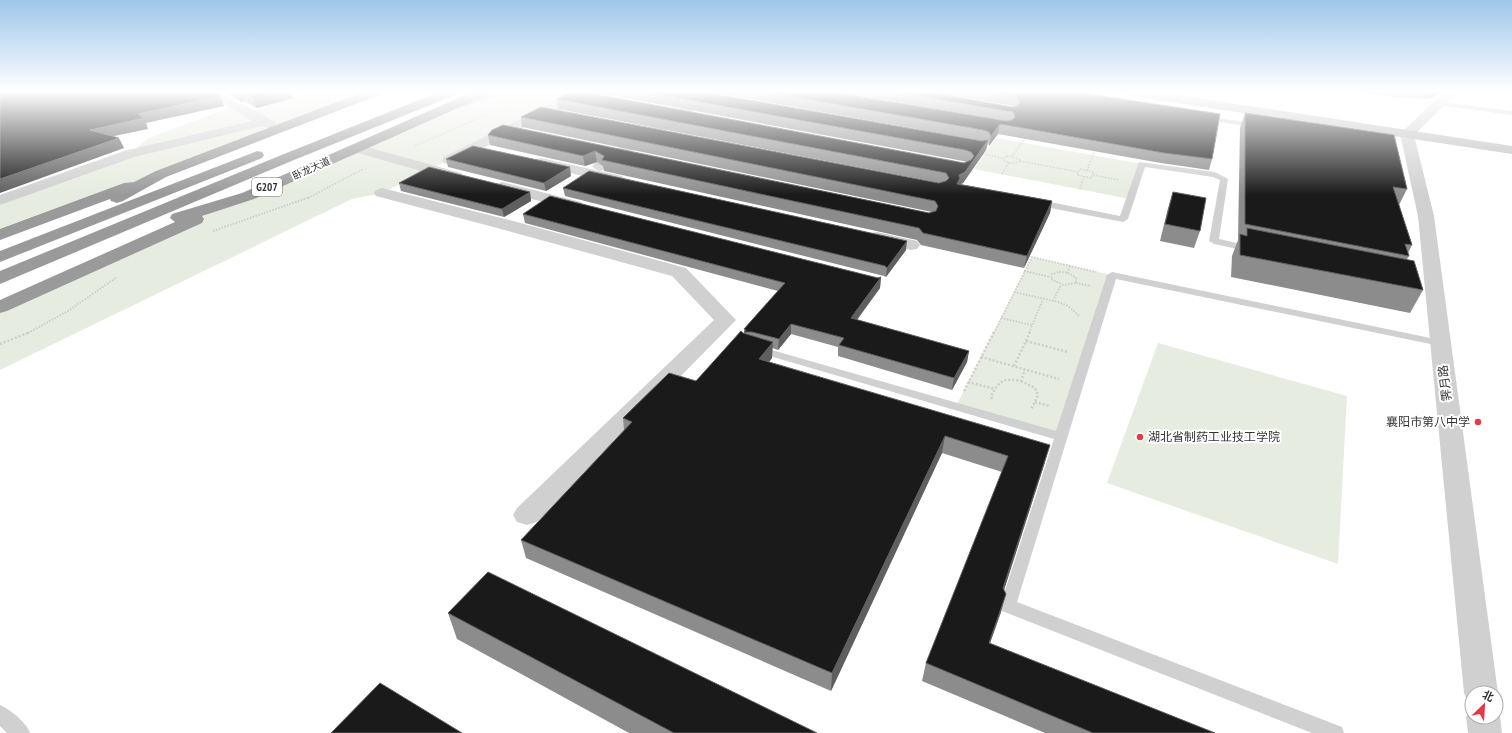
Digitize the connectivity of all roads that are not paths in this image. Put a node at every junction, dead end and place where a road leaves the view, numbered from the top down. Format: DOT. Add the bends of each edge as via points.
graph roads {
  1 [pos="245,126"];
  2 [pos="272,126"];
  3 [pos="285,126"];
  4 [pos="367,126"];
  5 [pos="406,126"];
  6 [pos="517,126"];
  7 [pos="662,126"];
  8 [pos="1373,126"];
  9 [pos="1382,126"];
  10 [pos="1416,126"];
  11 [pos="630,127"];
  12 [pos="278,129"];
  13 [pos="509,130"];
  14 [pos="1411,131"];
  15 [pos="653,132"];
  16 [pos="531,135"];
  17 [pos="676,136"];
  18 [pos="1512,141"];
  19 [pos="356,148"];
  20 [pos="474,148"];
  21 [pos="598,148"];
  22 [pos="1512,150"];
  23 [pos="267,151"];
  24 [pos="497,153"];
  25 [pos="620,153"];
  26 [pos="643,158"];
  27 [pos="527,159"];
  28 [pos="429,169"];
  29 [pos="588,173"];
  30 [pos="161,174"];
  31 [pos="575,181"];
  32 [pos="635,183"];
  33 [pos="555,194"];
  34 [pos="248,196"];
  35 [pos="1023,199"];
  36 [pos="0,200"];
  37 [pos="594,210"];
  38 [pos="506,225"];
  39 [pos="865,234"];
  40 [pos="0,235"];
  41 [pos="911,245"];
  42 [pos="20,249"];
  43 [pos="1260,250"];
  44 [pos="0,257"];
  45 [pos="43,260"];
  46 [pos="0,278"];
  47 [pos="0,307"];
  48 [pos="1440,343"];
  49 [pos="748,346"];
  50 [pos="1061,437"];
  51 [pos="527,514"];
  52 [pos="1480,685"];
  53 [pos="0,714"];
  54 [pos="21,733"];
  55 [pos="1335,733"];
  1 -- 36 [label="street" via="129,154"];
  2 -- 12 [label="street"];
  3 -- 12 [label="highway"];
  4 -- 45 [label="highway, 卧龙大道 / G207"];
  5 -- 19 [label="highway, 卧龙大道 / G207"];
  6 -- 13 [label="street"];
  7 -- 15 [label="street"];
  8 -- 14 [label="main road"];
  9 -- 14 [label="main road"];
  10 -- 14 [label="street"];
  11 -- 15 [label="street"];
  12 -- 30 [label="highway"];
  13 -- 16 [label="street"];
  13 -- 20 [label="street"];
  14 -- 18 [label="main road"];
  14 -- 22 [label="main road"];
  14 -- 48 [label="street, 霁月路" via="1426,216 1430,284"];
  15 -- 17 [label="street"];
  15 -- 25 [label="street"];
  19 -- 28 [label="street"];
  19 -- 34 [label="highway, 卧龙大道 / G207"];
  20 -- 24 [label="street"];
  20 -- 28 [label="street"];
  21 -- 25 [label="street"];
  23 -- 42 [label="highway"];
  25 -- 26 [label="street"];
  25 -- 29 [label="street"];
  27 -- 29 [label="street"];
  28 -- 33 [label="street" via="481,182"];
  28 -- 38 [label="street" via="382,193"];
  29 -- 31 [label="street"];
  29 -- 32 [label="street"];
  30 -- 40 [label="highway"];
  30 -- 42 [label="highway"];
  33 -- 37 [label="street"];
  33 -- 38 [label="street"];
  34 -- 45 [label="highway, 卧龙大道 / G207"];
  34 -- 47 [label="highway"];
  35 -- 43 [label="lane" via="1123,219 1142,164 1208,174 1224,179 1214,241"];
  38 -- 51 [label="street" via="680,272 726,320"];
  39 -- 41 [label="street"];
  42 -- 44 [label="highway"];
  45 -- 46 [label="highway, 卧龙大道 / G207"];
  48 -- 50 [label="lane" via="1112,275"];
  48 -- 52 [label="street, 霁月路"];
  49 -- 50 [label="lane"];
  50 -- 55 [label="lane" via="1008,606"];
  53 -- 54 [label="lane"];
}
